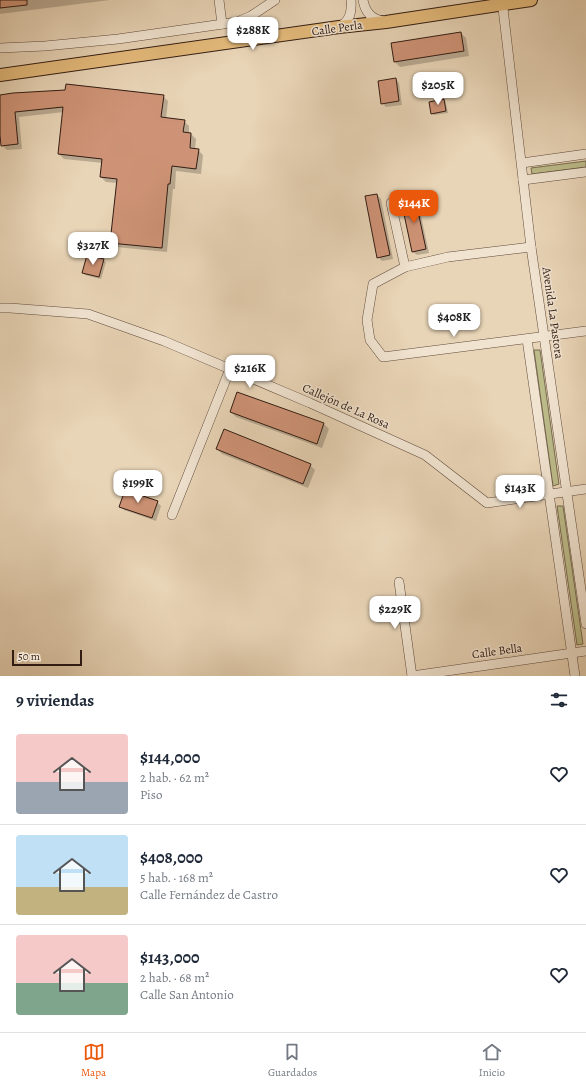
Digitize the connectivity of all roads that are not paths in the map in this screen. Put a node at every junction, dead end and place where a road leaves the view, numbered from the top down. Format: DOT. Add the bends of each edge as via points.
graph roads {
  1 [pos="218,0"];
  2 [pos="275,0"];
  3 [pos="351,0"];
  4 [pos="363,0"];
  5 [pos="531,0"];
  6 [pos="502,2"];
  7 [pos="386,22"];
  8 [pos="222,24"];
  9 [pos="339,27"];
  10 [pos="0,48"];
  11 [pos="0,75"];
  12 [pos="586,154"];
  13 [pos="522,163"];
  14 [pos="586,172"];
  15 [pos="523,180"];
  16 [pos="391,203"];
  17 [pos="531,247"];
  18 [pos="405,267"];
  19 [pos="0,308"];
  20 [pos="586,331"];
  21 [pos="544,337"];
  22 [pos="527,339"];
  23 [pos="230,369"];
  24 [pos="586,489"];
  25 [pos="567,492"];
  26 [pos="549,494"];
  27 [pos="172,515"];
  28 [pos="400,582"];
  29 [pos="586,624"];
  30 [pos="586,651"];
  31 [pos="572,653"];
  32 [pos="412,676"];
  33 [pos="575,676"];
  1 -- 8 [label="street"];
  2 -- 8 [label="street" via="237,22"];
  3 -- 9 [label="street" via="350,17"];
  4 -- 7 [label="street" via="369,15"];
  5 -- 6 [label="main road, Calle Perla"];
  6 -- 7 [label="main road, Calle Perla"];
  6 -- 13 [label="street, Avenida La Pastora"];
  7 -- 9 [label="main road, Calle Perla"];
  8 -- 10 [label="street" via="118,39"];
  9 -- 11 [label="main road, Calle Perla"];
  12 -- 13 [label="street"];
  13 -- 15 [label="street, Avenida La Pastora"];
  14 -- 15 [label="street"];
  15 -- 17 [label="street, Avenida La Pastora"];
  16 -- 18 [label="street"];
  17 -- 18 [label="street" via="448,257"];
  17 -- 21 [label="street, Avenida La Pastora"];
  18 -- 22 [label="street" via="372,284 368,327 370,340 383,357"];
  19 -- 23 [label="street, Callejón de La Rosa" via="88,314 164,341"];
  20 -- 21 [label="street"];
  21 -- 22 [label="street"];
  21 -- 25 [label="street, Avenida La Pastora"];
  22 -- 26 [label="street"];
  23 -- 26 [label="street, Callejón de La Rosa" via="310,402 424,455 487,503"];
  23 -- 27 [label="street"];
  24 -- 25 [label="street"];
  25 -- 26 [label="street"];
  25 -- 29 [label="street, Avenida La Pastora"];
  26 -- 31 [label="street"];
  28 -- 32 [label="street"];
  30 -- 31 [label="street, Calle Bella"];
  31 -- 32 [label="street, Calle Bella"];
  31 -- 33 [label="street"];
}
